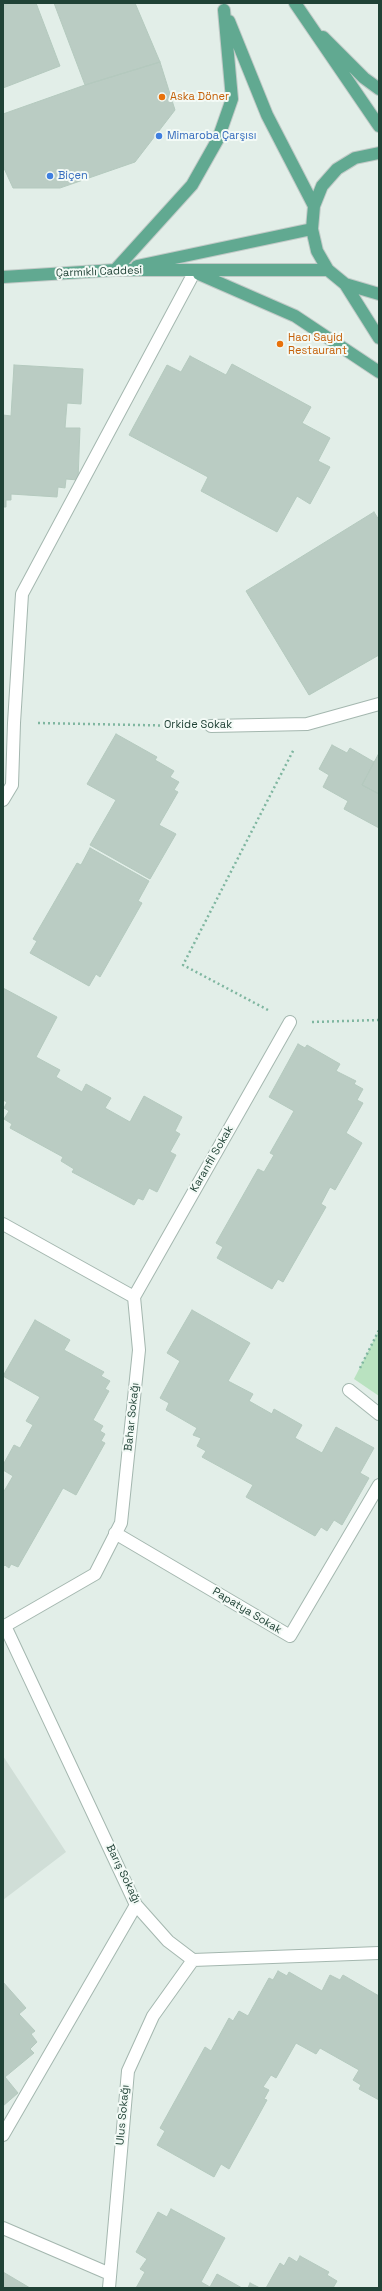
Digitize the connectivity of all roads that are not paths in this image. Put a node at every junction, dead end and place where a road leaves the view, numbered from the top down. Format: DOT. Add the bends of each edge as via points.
graph roads {
  1 [pos="295,3"];
  2 [pos="223,6"];
  3 [pos="304,17"];
  4 [pos="379,89"];
  5 [pos="379,126"];
  6 [pos="379,153"];
  7 [pos="314,206"];
  8 [pos="312,229"];
  9 [pos="115,270"];
  10 [pos="328,270"];
  11 [pos="195,271"];
  12 [pos="3,277"];
  13 [pos="345,284"];
  14 [pos="379,294"];
  15 [pos="379,338"];
  16 [pos="379,372"];
  17 [pos="379,704"];
  18 [pos="211,726"];
  19 [pos="3,800"];
  20 [pos="290,1022"];
  21 [pos="3,1224"];
  22 [pos="134,1297"];
  23 [pos="349,1390"];
  24 [pos="379,1414"];
  25 [pos="379,1485"];
  26 [pos="115,1533"];
  27 [pos="4,1626"];
  28 [pos="136,1905"];
  29 [pos="379,1953"];
  30 [pos="192,1960"];
  31 [pos="3,2135"];
  32 [pos="3,2228"];
  33 [pos="110,2274"];
  34 [pos="109,2288"];
  1 -- 3 [label="main road"];
  2 -- 7 [label="main road" via="267,115"];
  2 -- 9 [label="main road" via="232,99 218,139 192,185"];
  3 -- 4 [label="main road" via="364,78"];
  3 -- 5 [label="main road"];
  6 -- 7 [label="main road" via="355,158 337,170 322,186"];
  7 -- 8 [label="main road"];
  8 -- 9 [label="main road"];
  8 -- 10 [label="main road" via="317,251"];
  9 -- 11 [label="main road, Çarmıklı Caddesi"];
  9 -- 12 [label="main road, Çarmıklı Caddesi"];
  10 -- 11 [label="main road, Çarmıklı Caddesi"];
  10 -- 13 [label="main road"];
  11 -- 16 [label="main road" via="295,316"];
  11 -- 19 [label="street" via="22,594 12,785"];
  13 -- 14 [label="main road"];
  13 -- 15 [label="main road"];
  17 -- 18 [label="street, Orkide Sokak" via="307,724"];
  20 -- 22 [label="street, Karanfil Sokak"];
  21 -- 22 [label="street"];
  22 -- 26 [label="street, Bahar Sokağı" via="139,1350 122,1523"];
  23 -- 24 [label="street"];
  25 -- 26 [label="street, Papatya Sokak" via="290,1636"];
  26 -- 27 [label="street, Bahar Sokağı" via="95,1574"];
  27 -- 28 [label="street, Barış Sokağı"];
  28 -- 30 [label="street, Barış Sokağı" via="168,1942"];
  28 -- 31 [label="street"];
  29 -- 30 [label="street"];
  30 -- 33 [label="street, Ulus Sokağı" via="153,2016 128,2071"];
  32 -- 33 [label="street"];
  33 -- 34 [label="street, Ulus Sokağı"];
}
